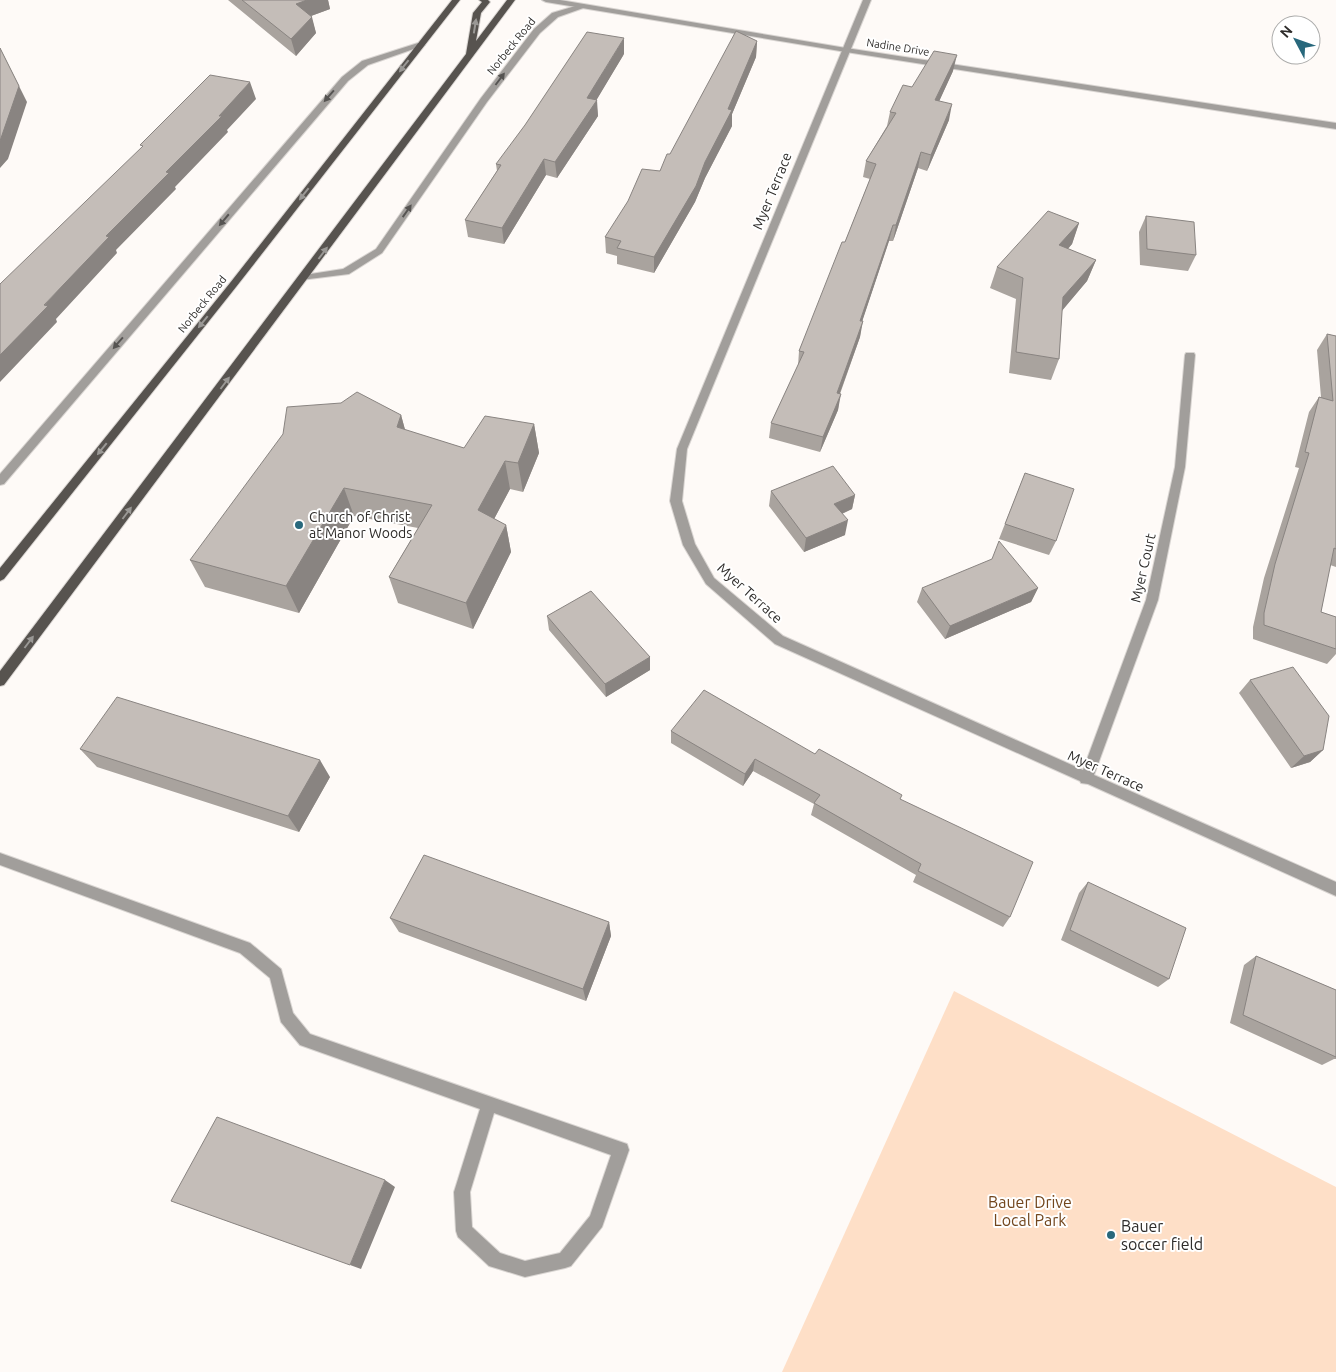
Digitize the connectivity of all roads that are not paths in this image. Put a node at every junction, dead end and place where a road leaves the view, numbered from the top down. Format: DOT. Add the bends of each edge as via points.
graph roads {
  1 [pos="456,0"];
  2 [pos="483,0"];
  3 [pos="512,0"];
  4 [pos="546,0"];
  5 [pos="867,0"];
  6 [pos="585,6"];
  7 [pos="421,45"];
  8 [pos="846,50"];
  9 [pos="470,56"];
  10 [pos="1336,126"];
  11 [pos="304,278"];
  12 [pos="1190,354"];
  13 [pos="0,481"];
  14 [pos="0,576"];
  15 [pos="0,681"];
  16 [pos="1086,779"];
  17 [pos="0,859"];
  18 [pos="1336,889"];
  19 [pos="489,1104"];
  1 -- 7 [label="main road, Norbeck Road"];
  9 -- 2 [label="main road, one-way" via="477,13 486,2"];
  3 -- 9 [label="main road, Norbeck Road"];
  4 -- 6 [label="street, Nadine Drive"];
  5 -- 8 [label="street, Myer Terrace"];
  6 -- 8 [label="street, Nadine Drive"];
  11 -- 6 [label="street, Norbeck Road, one-way" via="346,272 378,251 484,100 537,31 555,15"];
  7 -- 13 [label="street, one-way" via="365,63 345,79"];
  7 -- 14 [label="main road, Norbeck Road, one-way"];
  8 -- 10 [label="street, Nadine Drive"];
  8 -- 16 [label="street, Myer Terrace" via="682,449 676,501 689,545 710,581 779,640"];
  11 -- 9 [label="main road, Norbeck Road, one-way"];
  15 -- 11 [label="main road, Norbeck Road, one-way"];
  12 -- 16 [label="street, Myer Court" via="1180,467 1152,600"];
  16 -- 18 [label="street, Myer Terrace"];
  17 -- 19 [label="street" via="245,948 276,974 286,1017 305,1040"];
  19 -- 19 [label="street" via="621,1150 596,1222 565,1260 525,1269 495,1260 464,1231 462,1192"];
}
